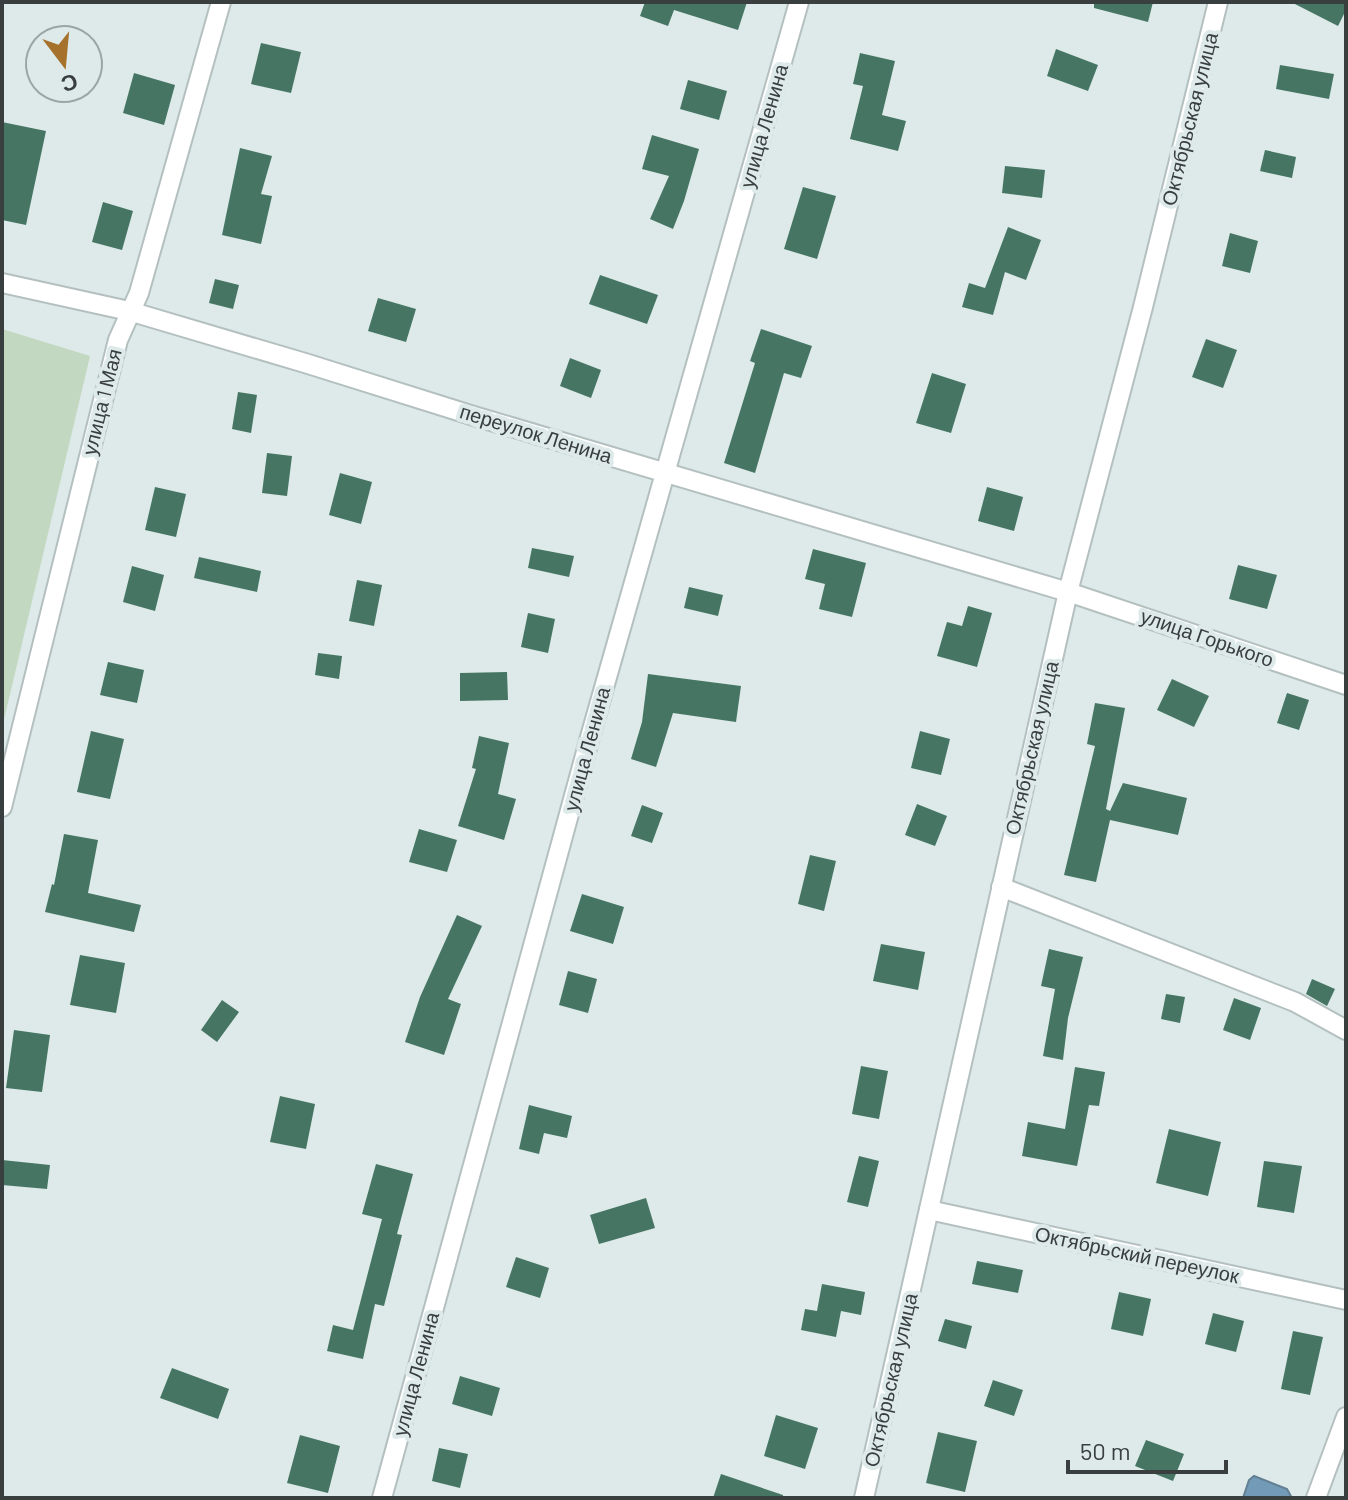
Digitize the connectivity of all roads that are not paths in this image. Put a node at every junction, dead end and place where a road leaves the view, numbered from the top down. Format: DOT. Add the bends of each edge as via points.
graph roads {
  1 [pos="221,2"];
  2 [pos="799,2"];
  3 [pos="1218,2"];
  4 [pos="2,283"];
  5 [pos="129,311"];
  6 [pos="665,473"];
  7 [pos="1068,592"];
  8 [pos="1346,685"];
  9 [pos="2,807"];
  10 [pos="1001,887"];
  11 [pos="1346,1030"];
  12 [pos="929,1210"];
  13 [pos="1346,1300"];
  14 [pos="1346,1417"];
  15 [pos="382,1498"];
  16 [pos="864,1498"];
  17 [pos="1316,1498"];
  1 -- 5 [label="street, улица 1 Мая" via="139,293"];
  2 -- 6 [label="street, улица Ленина"];
  3 -- 7 [label="street, Октябрьская улица"];
  4 -- 5 [label="street, переулок Ленина"];
  5 -- 6 [label="street, переулок Ленина"];
  5 -- 9 [label="street, улица 1 Мая"];
  6 -- 7 [label="street, переулок Ленина"];
  6 -- 15 [label="street, улица Ленина"];
  7 -- 8 [label="street, улица Горького"];
  7 -- 10 [label="street, Октябрьская улица"];
  10 -- 11 [label="street" via="1295,1002"];
  10 -- 12 [label="street, Октябрьская улица"];
  12 -- 13 [label="street, Октябрьский переулок"];
  12 -- 16 [label="street, Октябрьская улица"];
  14 -- 17 [label="street"];
}
